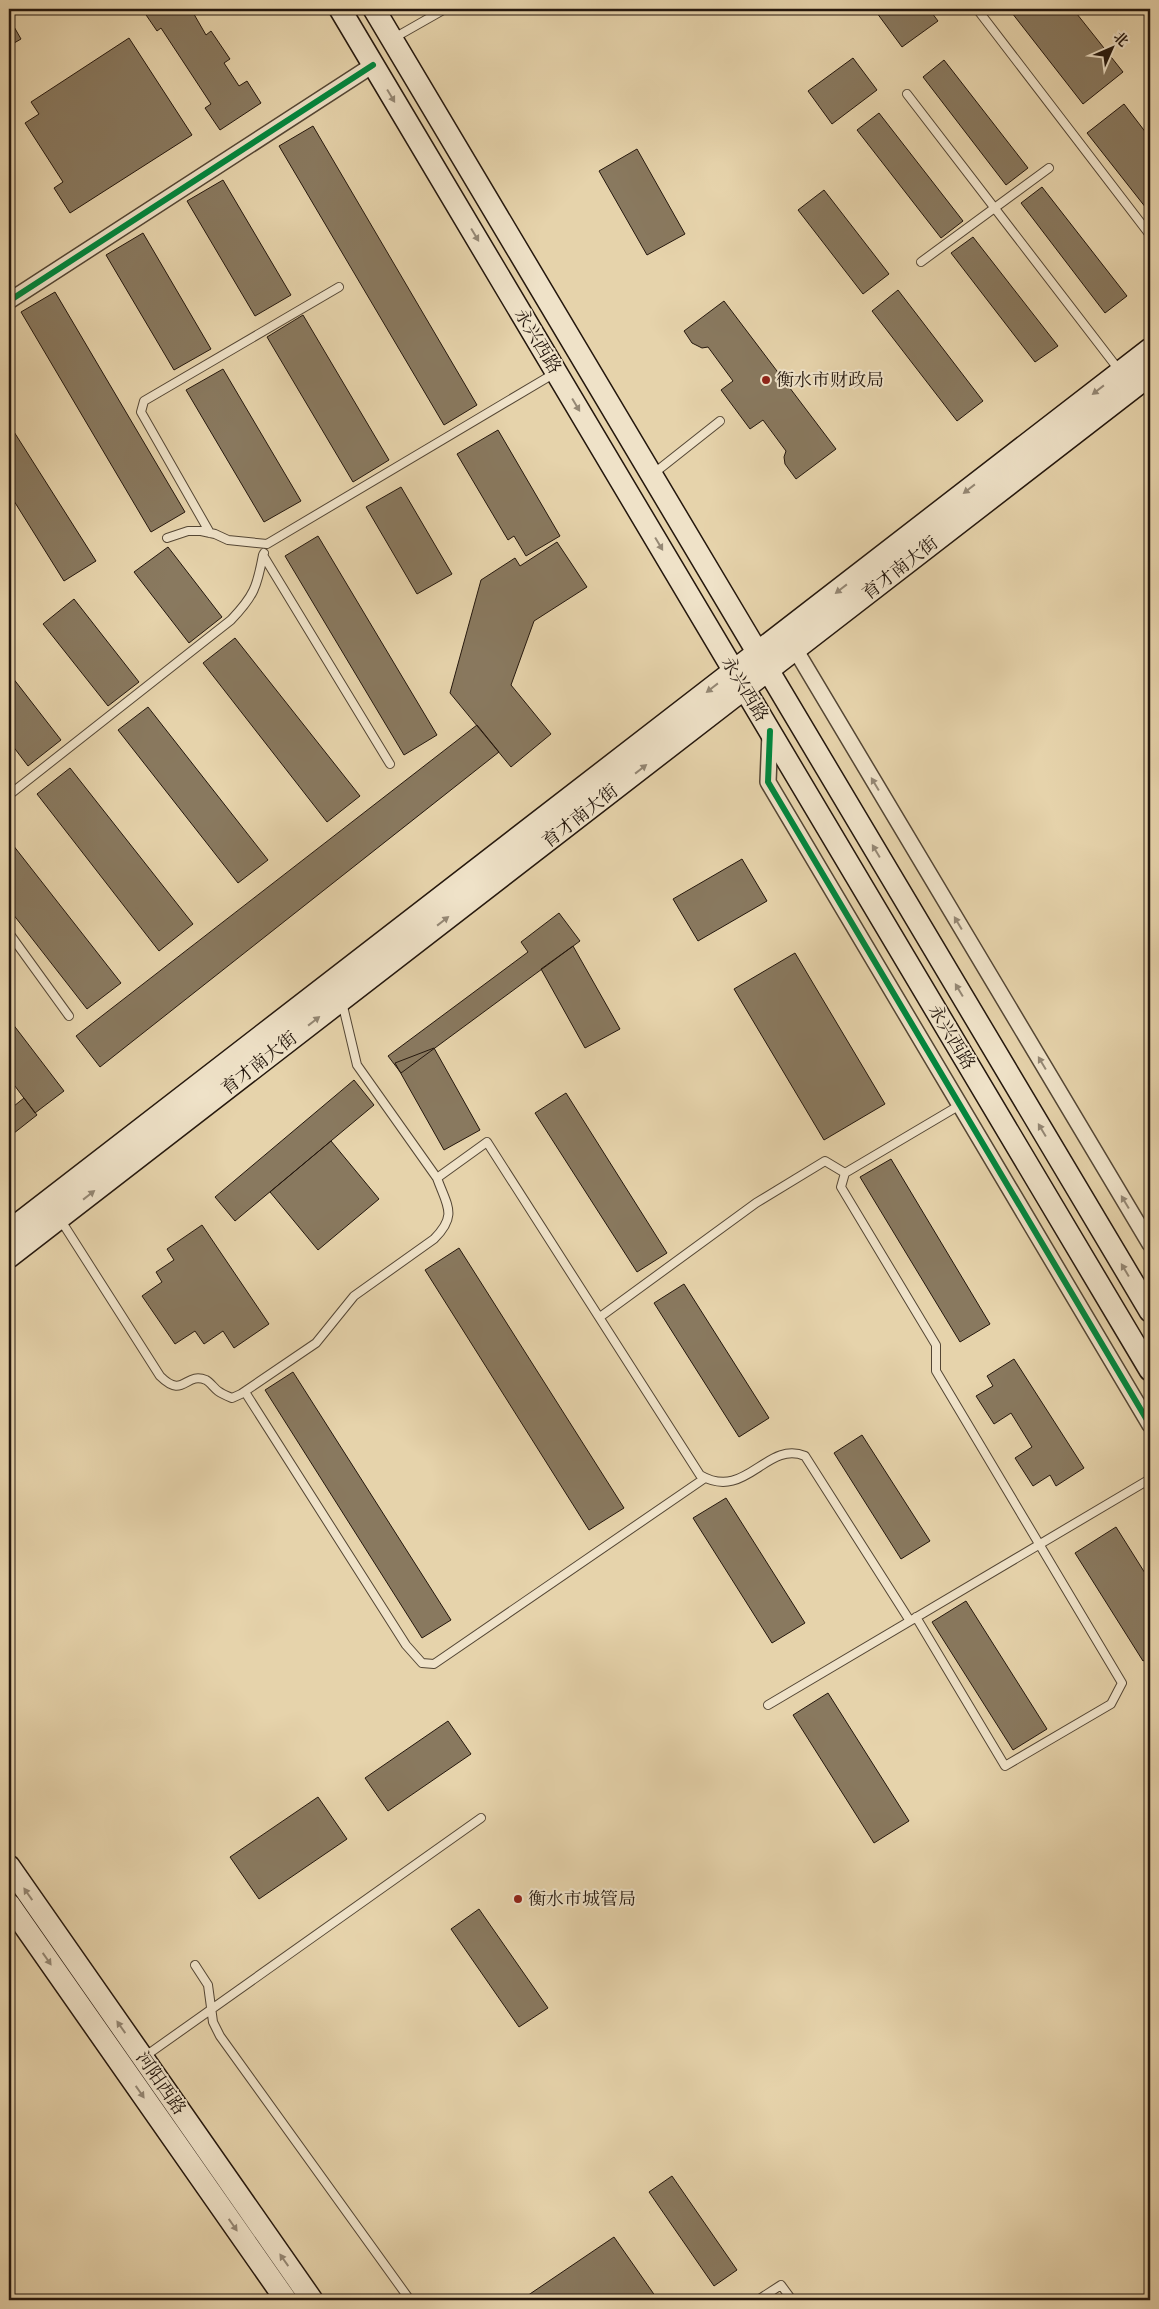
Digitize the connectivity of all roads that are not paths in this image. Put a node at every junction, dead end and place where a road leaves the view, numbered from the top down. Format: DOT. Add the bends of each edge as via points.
graph roads {
  1 [pos="340,9"];
  2 [pos="374,9"];
  3 [pos="445,9"];
  4 [pos="977,9"];
  5 [pos="392,39"];
  6 [pos="373,65"];
  7 [pos="907,94"];
  8 [pos="1049,168"];
  9 [pos="995,208"];
  10 [pos="1150,235"];
  11 [pos="921,262"];
  12 [pos="339,287"];
  13 [pos="9,301"];
  14 [pos="1150,349"];
  15 [pos="556,372"];
  16 [pos="1121,372"];
  17 [pos="1150,375"];
  18 [pos="720,421"];
  19 [pos="653,475"];
  20 [pos="210,532"];
  21 [pos="166,538"];
  22 [pos="267,544"];
  23 [pos="263,555"];
  24 [pos="795,649"];
  25 [pos="763,661"];
  26 [pos="739,679"];
  27 [pos="770,731"];
  28 [pos="390,764"];
  29 [pos="9,795"];
  30 [pos="9,933"];
  31 [pos="342,1000"];
  32 [pos="69,1016"];
  33 [pos="960,1105"];
  34 [pos="845,1173"];
  35 [pos="437,1178"];
  36 [pos="59,1218"];
  37 [pos="9,1231"];
  38 [pos="1150,1244"];
  39 [pos="9,1257"];
  40 [pos="1150,1312"];
  41 [pos="600,1317"];
  42 [pos="1150,1370"];
  43 [pos="245,1392"];
  44 [pos="1150,1425"];
  45 [pos="705,1478"];
  46 [pos="1150,1479"];
  47 [pos="1039,1545"];
  48 [pos="913,1619"];
  49 [pos="768,1705"];
  50 [pos="481,1818"];
  51 [pos="9,1866"];
  52 [pos="9,1904"];
  53 [pos="195,1965"];
  54 [pos="210,2010"];
  55 [pos="143,2058"];
  56 [pos="286,2300"];
  57 [pos="312,2300"];
  58 [pos="410,2300"];
  59 [pos="758,2300"];
  60 [pos="792,2300"];
  1 -- 6 [label="main road, 永兴西路"];
  2 -- 5 [label="main road, 永兴西路"];
  3 -- 5 [label="lane"];
  4 -- 10 [label="lane"];
  5 -- 19 [label="main road, 永兴西路"];
  6 -- 13 [label="street"];
  6 -- 15 [label="main road, 永兴西路, one-way"];
  7 -- 9 [label="lane"];
  8 -- 9 [label="lane"];
  9 -- 11 [label="lane"];
  9 -- 16 [label="lane"];
  12 -- 20 [label="lane" via="144,401 140,412"];
  14 -- 16 [label="main road, 育才南大街"];
  15 -- 22 [label="lane"];
  15 -- 26 [label="main road, 永兴西路, one-way"];
  16 -- 25 [label="main road, 育才南大街, one-way"];
  17 -- 24 [label="main road, 育才南大街"];
  18 -- 19 [label="lane"];
  19 -- 25 [label="main road, 永兴西路"];
  20 -- 21 [label="lane" via="188,531"];
  20 -- 22 [label="lane" via="228,540"];
  22 -- 23 [label="lane"];
  23 -- 28 [label="lane"];
  23 -- 29 [label="lane" via="257,585 249,601 231,620"];
  24 -- 25 [label="main road, 育才南大街"];
  38 -- 24 [label="street, one-way"];
  25 -- 26 [label="main road, 育才南大街"];
  40 -- 25 [label="main road, 永兴西路, one-way"];
  26 -- 27 [label="main road, 永兴西路"];
  31 -- 26 [label="main road, 育才南大街, one-way"];
  26 -- 37 [label="main road, 育才南大街, one-way"];
  27 -- 33 [label="street" via="768,782"];
  27 -- 42 [label="main road, 永兴西路"];
  30 -- 32 [label="lane"];
  31 -- 35 [label="lane" via="357,1065"];
  36 -- 31 [label="main road, 育才南大街, one-way"];
  33 -- 34 [label="lane"];
  33 -- 44 [label="street"];
  34 -- 41 [label="lane" via="825,1162 756,1203"];
  34 -- 47 [label="lane" via="841,1187 936,1345 936,1371"];
  35 -- 41 [label="lane" via="487,1142"];
  35 -- 43 [label="lane" via="449,1211 444,1229 354,1296 316,1344"];
  36 -- 39 [label="main road, 育才南大街"];
  36 -- 43 [label="lane" via="160,1376 169,1385 178,1387 193,1380 206,1380 232,1398"];
  41 -- 45 [label="lane" via="696,1470"];
  43 -- 45 [label="lane" via="406,1645 422,1663 434,1664"];
  45 -- 48 [label="lane" via="733,1482 782,1454 795,1452 805,1456"];
  46 -- 47 [label="lane"];
  47 -- 48 [label="lane"];
  47 -- 48 [label="lane" via="1122,1683 1110,1704 1005,1766"];
  48 -- 49 [label="lane"];
  50 -- 54 [label="lane"];
  55 -- 51 [label="main road, 河阳西路, one-way"];
  52 -- 56 [label="main road, 河阳西路, one-way"];
  53 -- 54 [label="lane" via="208,1985"];
  54 -- 55 [label="lane"];
  54 -- 58 [label="lane" via="220,2036"];
  57 -- 55 [label="main road, 河阳西路, one-way"];
  59 -- 60 [label="lane" via="781,2285"];
}
